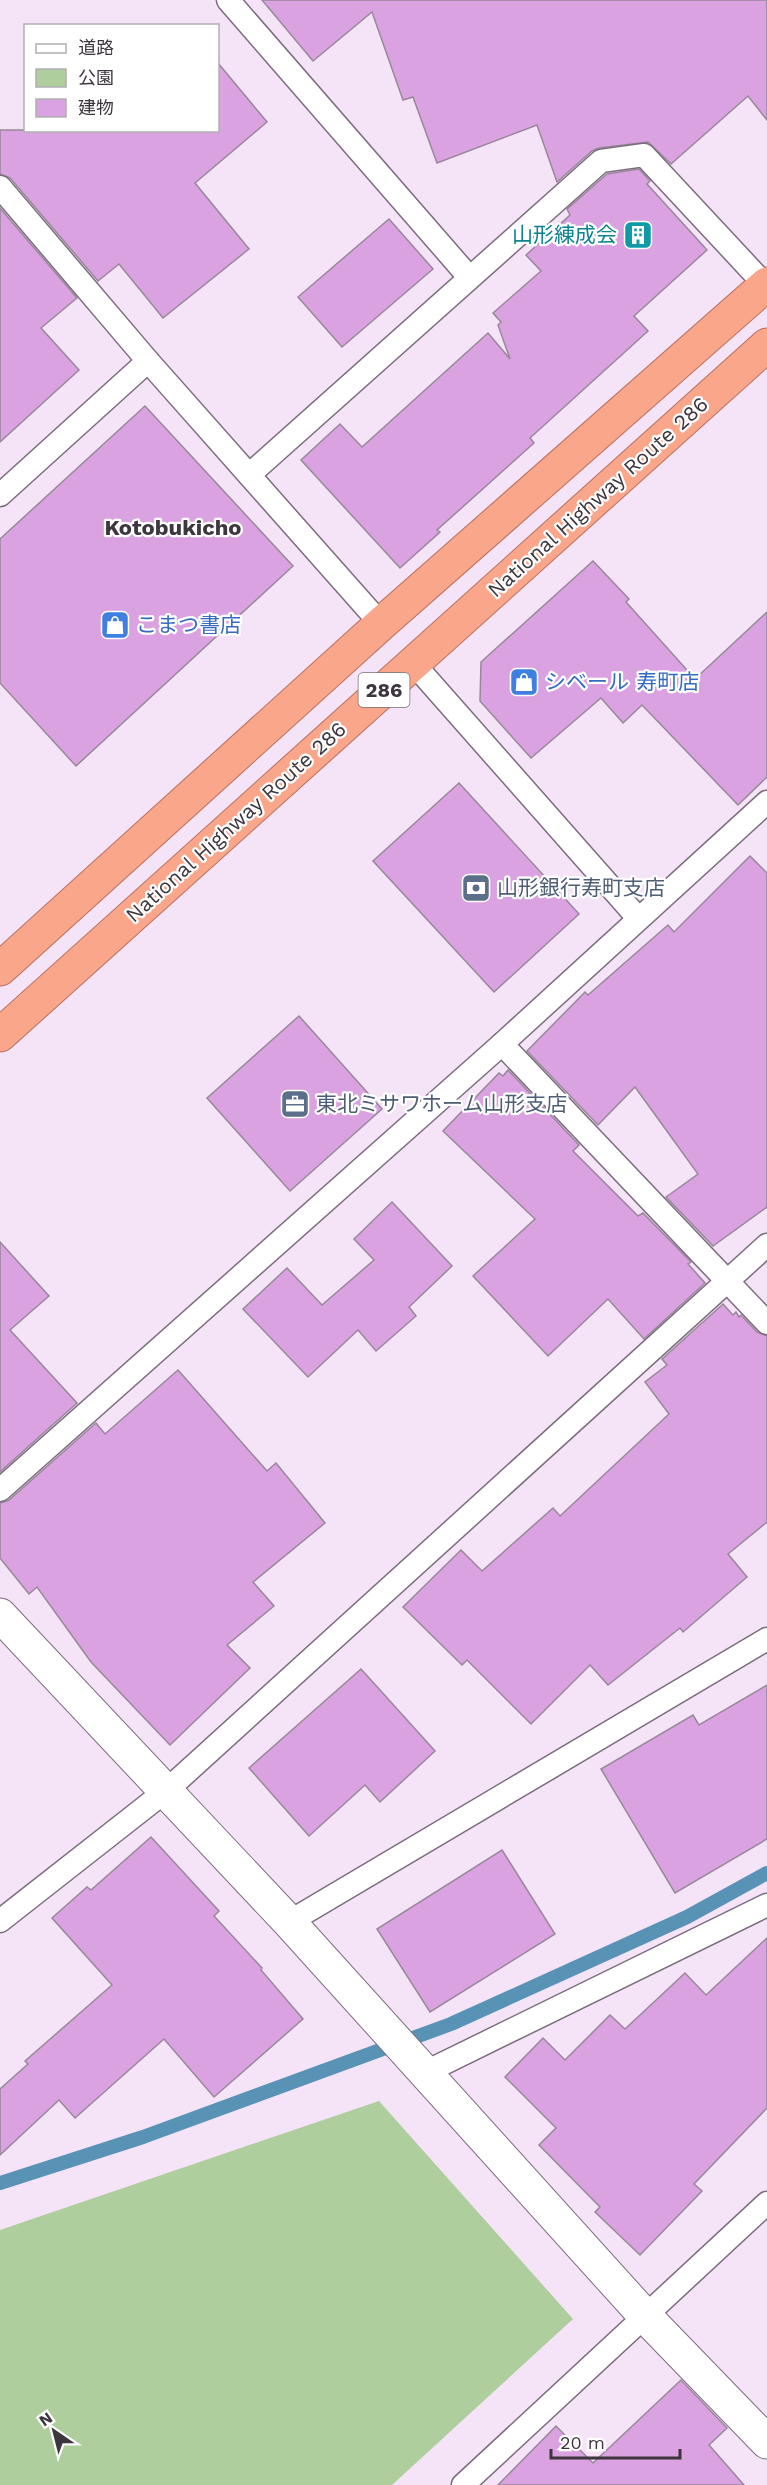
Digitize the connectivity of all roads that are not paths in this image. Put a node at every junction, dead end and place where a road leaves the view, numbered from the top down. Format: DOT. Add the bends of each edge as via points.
graph roads {
  1 [pos="228,0"];
  2 [pos="0,187"];
  3 [pos="469,277"];
  4 [pos="766,285"];
  5 [pos="767,345"];
  6 [pos="148,361"];
  7 [pos="249,475"];
  8 [pos="0,495"];
  9 [pos="381,624"];
  10 [pos="413,663"];
  11 [pos="767,802"];
  12 [pos="638,918"];
  13 [pos="0,969"];
  14 [pos="0,1035"];
  15 [pos="502,1044"];
  16 [pos="767,1245"];
  17 [pos="728,1281"];
  18 [pos="767,1323"];
  19 [pos="0,1490"];
  20 [pos="0,1615"];
  21 [pos="767,1639"];
  22 [pos="166,1790"];
  23 [pos="767,1905"];
  24 [pos="0,1921"];
  25 [pos="289,1922"];
  26 [pos="426,2072"];
  27 [pos="767,2203"];
  28 [pos="645,2316"];
  29 [pos="767,2442"];
  30 [pos="464,2485"];
  1 -- 3 [label="lane"];
  2 -- 6 [label="lane"];
  3 -- 4 [label="lane" via="601,161 644,155"];
  3 -- 7 [label="lane"];
  4 -- 9 [label="highway, 286"];
  5 -- 10 [label="highway, National Highway Route 286 / 286"];
  6 -- 7 [label="lane"];
  6 -- 8 [label="lane"];
  7 -- 9 [label="lane"];
  9 -- 13 [label="highway, 286"];
  10 -- 12 [label="lane"];
  10 -- 14 [label="highway, National Highway Route 286 / 286"];
  11 -- 12 [label="lane"];
  12 -- 15 [label="lane"];
  15 -- 17 [label="lane"];
  15 -- 19 [label="lane"];
  16 -- 17 [label="lane"];
  17 -- 18 [label="lane"];
  17 -- 22 [label="lane"];
  20 -- 22 [label="street"];
  21 -- 25 [label="lane"];
  22 -- 24 [label="lane"];
  22 -- 25 [label="street"];
  23 -- 26 [label="lane"];
  25 -- 26 [label="street"];
  26 -- 28 [label="street"];
  27 -- 28 [label="lane"];
  28 -- 29 [label="street"];
  28 -- 30 [label="lane"];
}
